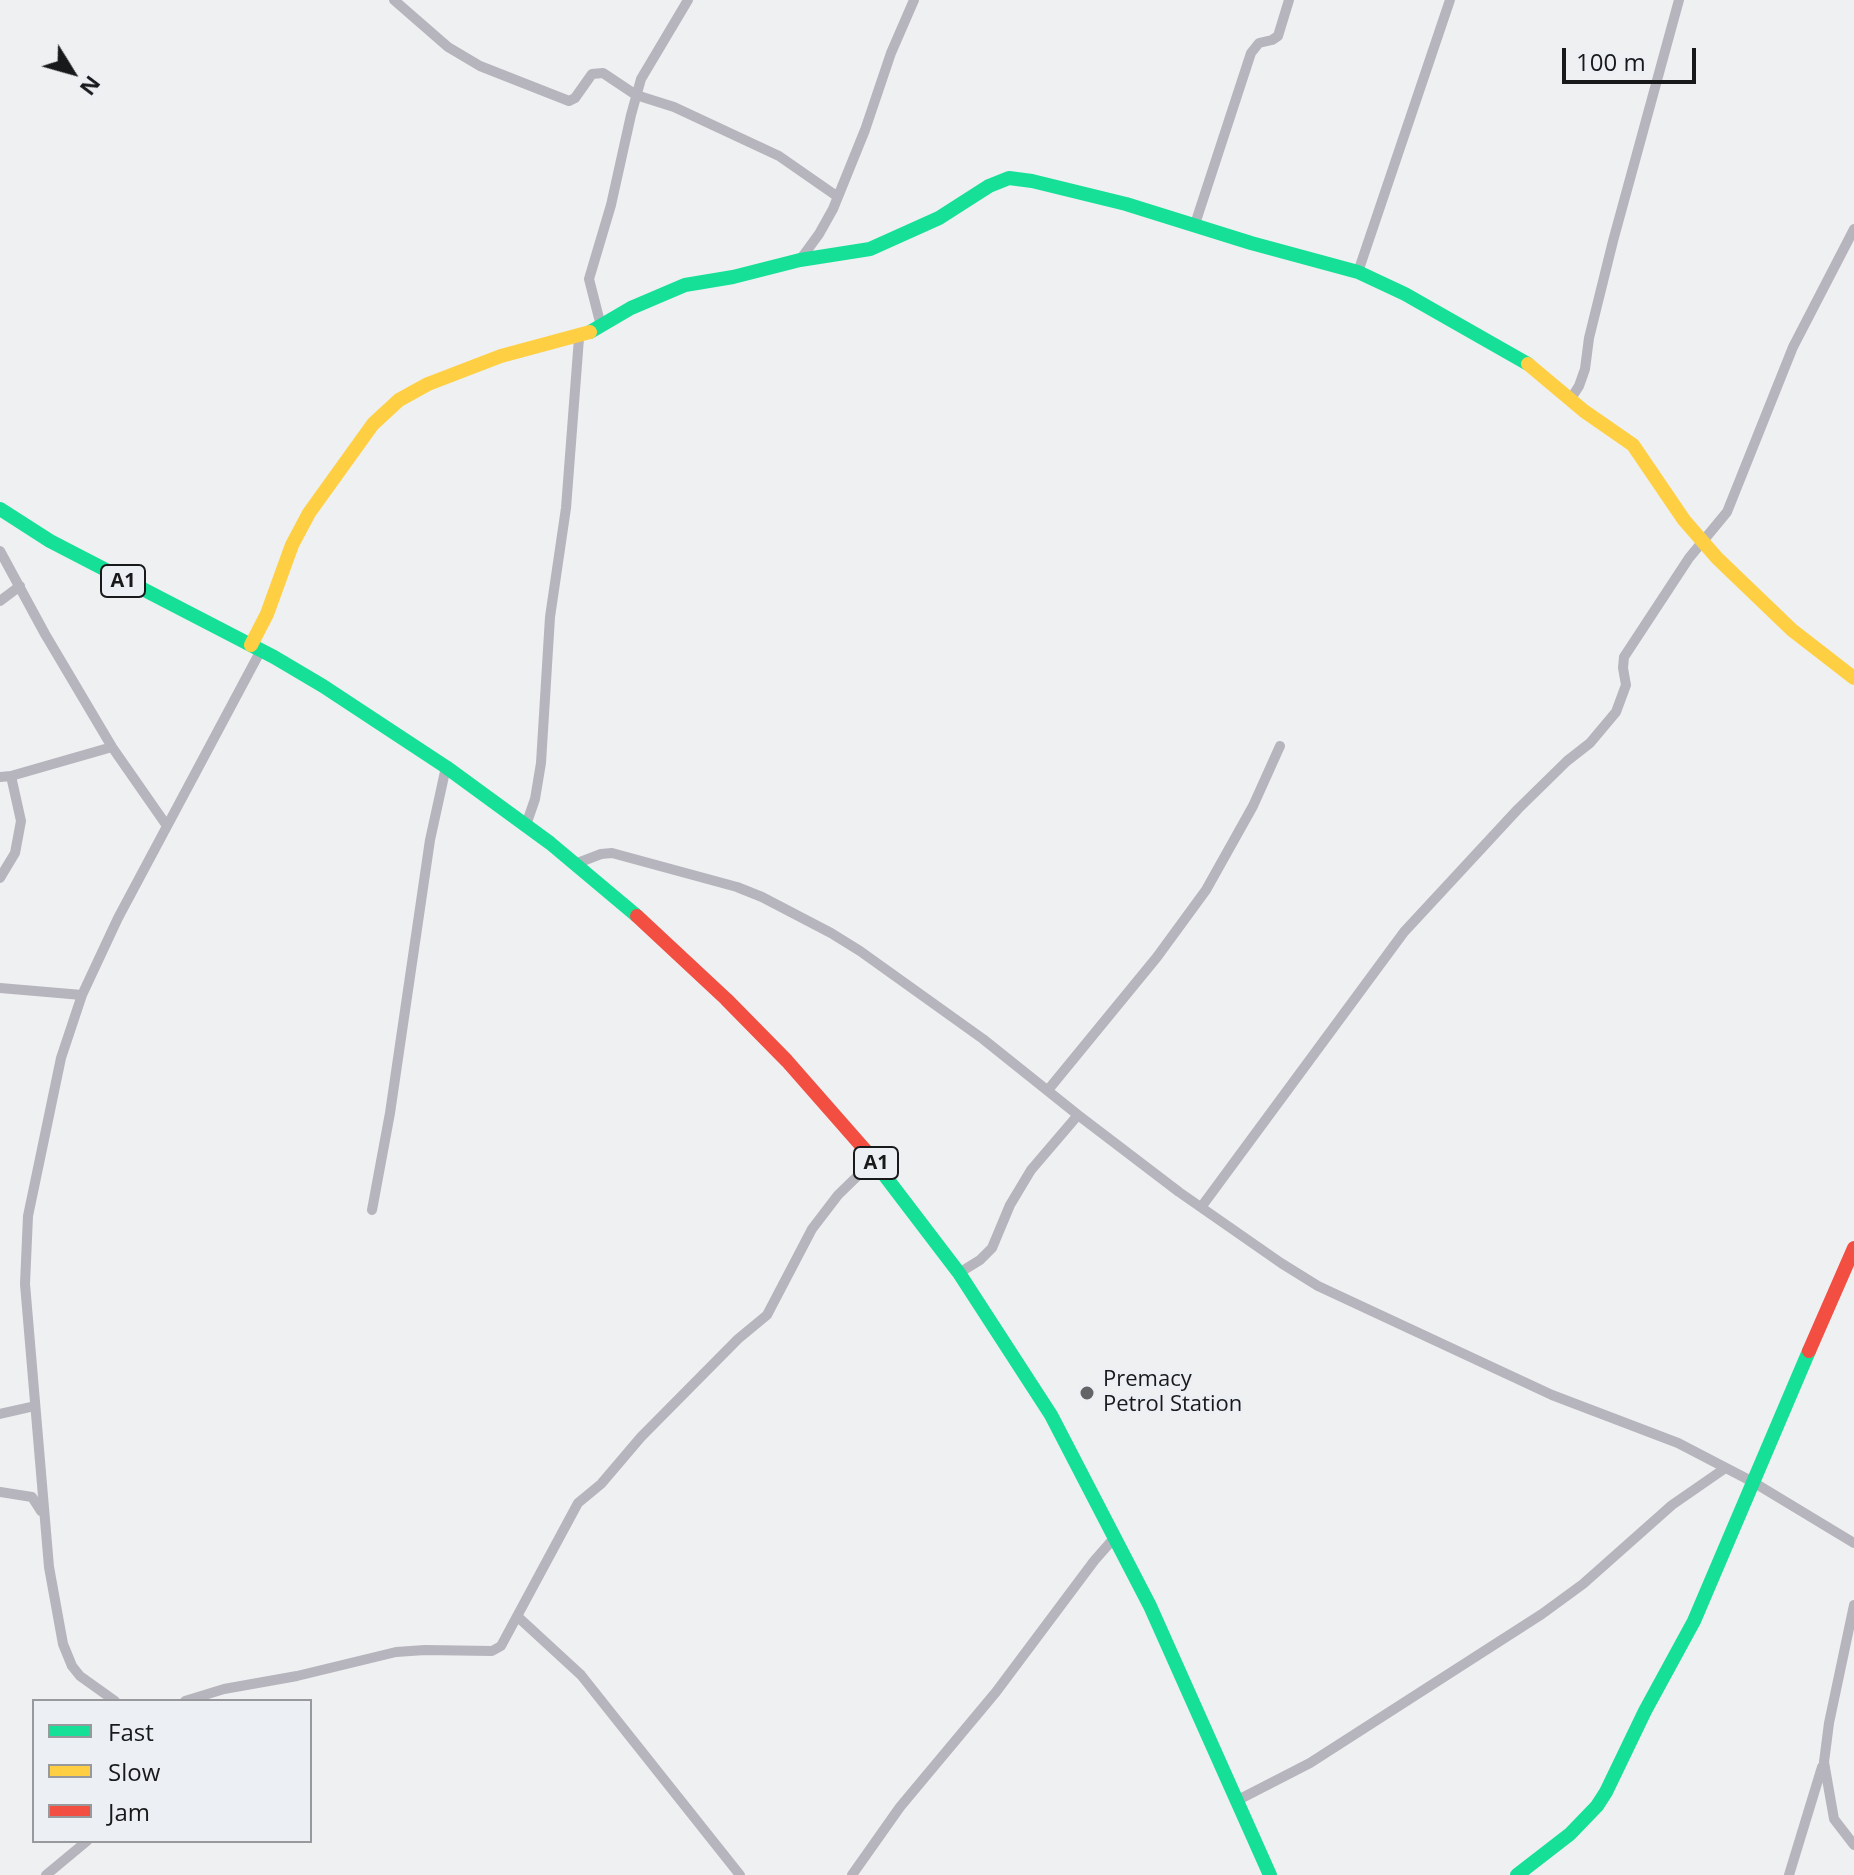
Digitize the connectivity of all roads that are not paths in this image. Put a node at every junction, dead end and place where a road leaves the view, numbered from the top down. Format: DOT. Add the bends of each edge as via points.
graph roads {
  1 [pos="394,0"];
  2 [pos="688,0"];
  3 [pos="914,0"];
  4 [pos="1289,0"];
  5 [pos="1450,0"];
  6 [pos="1679,0"];
  7 [pos="636,95"];
  8 [pos="838,197"];
  9 [pos="1195,224"];
  10 [pos="1854,229"];
  11 [pos="800,260"];
  12 [pos="1358,272"];
  13 [pos="601,326"];
  14 [pos="579,338"];
  15 [pos="1570,400"];
  16 [pos="2,515"];
  17 [pos="1703,542"];
  18 [pos="0,551"];
  19 [pos="20,586"];
  20 [pos="0,601"];
  21 [pos="256,648"];
  22 [pos="1854,678"];
  23 [pos="1280,746"];
  24 [pos="112,747"];
  25 [pos="446,767"];
  26 [pos="6,777"];
  27 [pos="526,825"];
  28 [pos="167,826"];
  29 [pos="575,864"];
  30 [pos="0,878"];
  31 [pos="0,988"];
  32 [pos="82,995"];
  33 [pos="1048,1090"];
  34 [pos="1078,1115"];
  35 [pos="874,1160"];
  36 [pos="1202,1206"];
  37 [pos="372,1210"];
  38 [pos="1854,1248"];
  39 [pos="959,1273"];
  40 [pos="35,1406"];
  41 [pos="0,1414"];
  42 [pos="1724,1469"];
  43 [pos="1753,1482"];
  44 [pos="0,1492"];
  45 [pos="42,1513"];
  46 [pos="1115,1537"];
  47 [pos="1854,1543"];
  48 [pos="1854,1605"];
  49 [pos="518,1617"];
  50 [pos="112,1699"];
  51 [pos="192,1699"];
  52 [pos="1824,1762"];
  53 [pos="1238,1800"];
  54 [pos="85,1843"];
  55 [pos="1854,1845"];
  56 [pos="46,1875"];
  57 [pos="740,1875"];
  58 [pos="852,1875"];
  59 [pos="1270,1875"];
  60 [pos="1517,1875"];
  61 [pos="1789,1875"];
  1 -- 7 [label="street" via="469,60 564,100 575,98 594,72"];
  2 -- 7 [label="street"];
  3 -- 8 [label="street"];
  4 -- 9 [label="street" via="1278,36 1259,43 1251,53"];
  5 -- 12 [label="street"];
  6 -- 15 [label="street" via="1613,241 1582,379"];
  7 -- 8 [label="street" via="779,156"];
  7 -- 13 [label="street" via="589,279"];
  8 -- 11 [label="street"];
  9 -- 11 [label="main road" via="1009,178 891,241"];
  9 -- 12 [label="main road"];
  10 -- 17 [label="street" via="1793,347 1736,494"];
  11 -- 13 [label="main road" via="685,285"];
  12 -- 15 [label="main road" via="1521,358"];
  13 -- 14 [label="main road"];
  14 -- 21 [label="main road" via="501,356 417,389 384,412 300,529"];
  14 -- 27 [label="street" via="566,508 550,617 541,763"];
  15 -- 17 [label="main road" via="1633,445"];
  16 -- 21 [label="main road, A1"];
  17 -- 22 [label="main road" via="1766,607"];
  17 -- 36 [label="street" via="1629,649 1622,698 1604,728 1547,780 1404,932"];
  18 -- 19 [label="street"];
  19 -- 20 [label="street"];
  19 -- 24 [label="street"];
  21 -- 25 [label="main road, A1"];
  21 -- 28 [label="street"];
  23 -- 33 [label="street" via="1200,899"];
  24 -- 26 [label="street"];
  24 -- 28 [label="street"];
  25 -- 27 [label="main road, A1"];
  25 -- 37 [label="street"];
  26 -- 30 [label="street" via="21,821 19,843"];
  27 -- 29 [label="main road, A1"];
  28 -- 32 [label="street"];
  29 -- 33 [label="street" via="612,853 762,897 860,951"];
  29 -- 35 [label="main road, A1" via="726,999"];
  31 -- 32 [label="street"];
  32 -- 40 [label="street" via="61,1058 28,1216 25,1284"];
  33 -- 34 [label="street"];
  34 -- 36 [label="street"];
  34 -- 39 [label="street" via="1031,1170 992,1248"];
  35 -- 39 [label="main road, A1"];
  35 -- 49 [label="street" via="812,1229 767,1315 578,1503"];
  36 -- 42 [label="street" via="1281,1263 1343,1299 1552,1395 1657,1433"];
  38 -- 43 [label="main road"];
  39 -- 46 [label="main road, A1" via="1051,1415"];
  40 -- 41 [label="street"];
  40 -- 45 [label="street"];
  42 -- 43 [label="street"];
  42 -- 53 [label="street" via="1672,1505 1542,1614 1310,1763"];
  43 -- 47 [label="street"];
  43 -- 60 [label="main road" via="1682,1647 1606,1792 1570,1834"];
  44 -- 45 [label="street" via="32,1497"];
  45 -- 50 [label="street" via="67,1654 80,1676"];
  46 -- 53 [label="main road, A1"];
  46 -- 58 [label="street"];
  48 -- 52 [label="street"];
  49 -- 51 [label="street" via="505,1642 492,1651 396,1652"];
  49 -- 57 [label="street" via="581,1675"];
  52 -- 55 [label="street" via="1834,1819"];
  52 -- 61 [label="street"];
  53 -- 59 [label="main road, A1"];
  54 -- 56 [label="street"];
}
